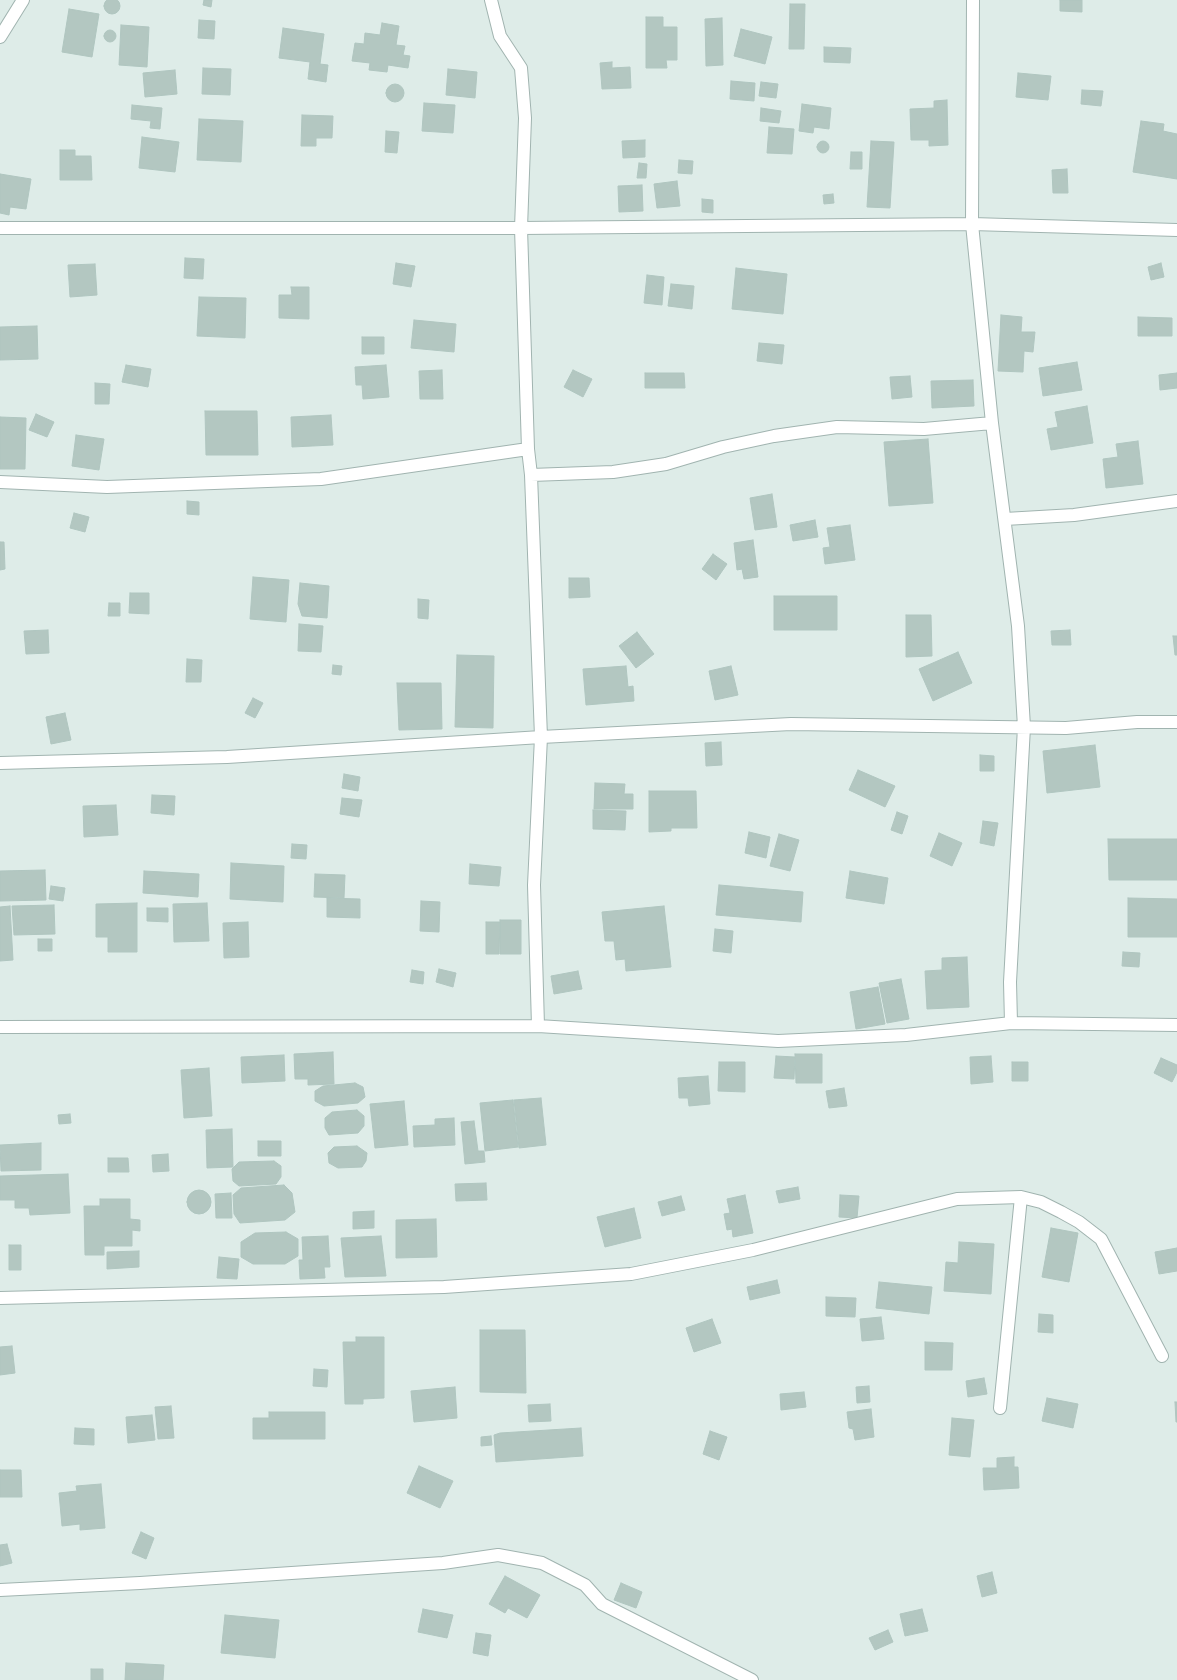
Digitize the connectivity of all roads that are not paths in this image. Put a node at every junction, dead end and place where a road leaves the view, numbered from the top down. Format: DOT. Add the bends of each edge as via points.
graph roads {
  1 [pos="23,0"];
  2 [pos="491,0"];
  3 [pos="974,0"];
  4 [pos="0,37"];
  5 [pos="972,224"];
  6 [pos="0,228"];
  7 [pos="521,228"];
  8 [pos="1177,230"];
  9 [pos="992,423"];
  10 [pos="528,449"];
  11 [pos="531,475"];
  12 [pos="0,482"];
  13 [pos="1177,501"];
  14 [pos="1005,519"];
  15 [pos="1177,722"];
  16 [pos="1024,727"];
  17 [pos="541,737"];
  18 [pos="0,763"];
  19 [pos="1011,1023"];
  20 [pos="1177,1025"];
  21 [pos="538,1026"];
  22 [pos="0,1027"];
  23 [pos="1021,1197"];
  24 [pos="0,1298"];
  25 [pos="1162,1356"];
  26 [pos="1000,1408"];
  27 [pos="0,1590"];
  28 [pos="752,1680"];
  1 -- 4 [label="street"];
  2 -- 7 [label="street" via="500,36 521,68 526,118"];
  3 -- 5 [label="street"];
  5 -- 7 [label="street"];
  5 -- 8 [label="street"];
  5 -- 9 [label="street"];
  6 -- 7 [label="street"];
  7 -- 10 [label="street"];
  9 -- 11 [label="street" via="924,429 837,427 774,436 666,464 613,472"];
  9 -- 14 [label="street"];
  10 -- 11 [label="street"];
  10 -- 12 [label="street" via="322,479 107,487"];
  11 -- 17 [label="street"];
  13 -- 14 [label="street" via="1074,515"];
  14 -- 16 [label="street" via="1018,626"];
  15 -- 16 [label="street" via="1137,722 1066,728"];
  16 -- 17 [label="street" via="792,724"];
  16 -- 19 [label="street" via="1010,982"];
  17 -- 18 [label="street" via="228,756"];
  17 -- 21 [label="street" via="534,885"];
  19 -- 20 [label="street"];
  19 -- 21 [label="street" via="906,1035 778,1041"];
  21 -- 22 [label="street"];
  23 -- 24 [label="street" via="957,1199 753,1250 631,1274 444,1287"];
  23 -- 25 [label="street" via="1041,1202 1061,1212 1079,1222 1100,1239"];
  23 -- 26 [label="street"];
  27 -- 28 [label="street" via="140,1584 443,1563 498,1555 542,1563 585,1585 602,1604"];
}
